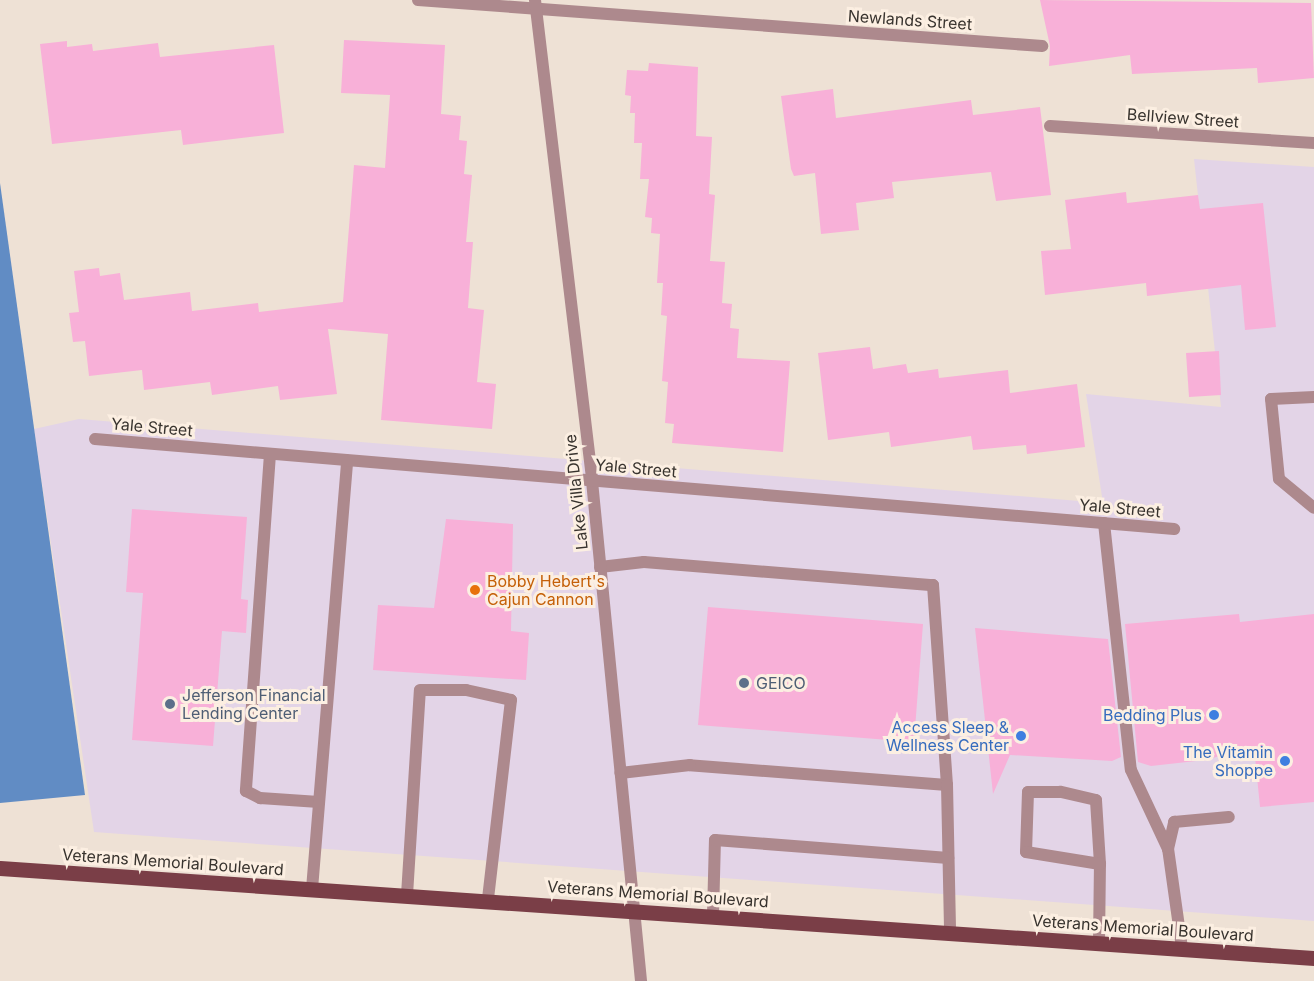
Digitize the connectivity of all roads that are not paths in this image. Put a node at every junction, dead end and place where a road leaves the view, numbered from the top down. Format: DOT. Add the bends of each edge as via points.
graph roads {
  1 [pos="418,0"];
  2 [pos="536,5"];
  3 [pos="1042,46"];
  4 [pos="1050,126"];
  5 [pos="1314,143"];
  6 [pos="1314,397"];
  7 [pos="95,439"];
  8 [pos="270,454"];
  9 [pos="347,460"];
  10 [pos="592,481"];
  11 [pos="1314,508"];
  12 [pos="1104,523"];
  13 [pos="1174,529"];
  14 [pos="600,567"];
  15 [pos="620,773"];
  16 [pos="947,785"];
  17 [pos="319,802"];
  18 [pos="1229,817"];
  19 [pos="1168,849"];
  20 [pos="948,858"];
  21 [pos="1100,864"];
  22 [pos="0,868"];
  23 [pos="312,889"];
  24 [pos="407,895"];
  25 [pos="488,900"];
  26 [pos="632,910"];
  27 [pos="713,915"];
  28 [pos="950,933"];
  29 [pos="1099,943"];
  30 [pos="1182,948"];
  31 [pos="1314,958"];
  32 [pos="641,979"];
  1 -- 2 [label="street, Newlands Street"];
  2 -- 3 [label="street, Newlands Street"];
  2 -- 10 [label="street, Lake Villa Drive"];
  4 -- 5 [label="street, Bellview Street"];
  6 -- 11 [label="street" via="1271,399 1279,479"];
  7 -- 8 [label="street, Yale Street"];
  8 -- 9 [label="street, Yale Street"];
  8 -- 17 [label="street" via="246,790 260,798"];
  9 -- 10 [label="street, Yale Street"];
  9 -- 17 [label="street"];
  10 -- 12 [label="street, Yale Street"];
  10 -- 14 [label="street, Lake Villa Drive"];
  12 -- 13 [label="street, Yale Street"];
  12 -- 19 [label="street" via="1131,770"];
  14 -- 15 [label="street, Lake Villa Drive"];
  14 -- 16 [label="street" via="644,562 933,585"];
  15 -- 16 [label="street" via="690,765"];
  15 -- 26 [label="street, Lake Villa Drive"];
  16 -- 20 [label="street"];
  17 -- 23 [label="street"];
  18 -- 19 [label="street" via="1174,822"];
  19 -- 30 [label="street"];
  20 -- 27 [label="street" via="715,840"];
  20 -- 28 [label="street"];
  21 -- 21 [label="street" via="1096,800 1060,792 1028,792 1026,852"];
  21 -- 29 [label="street"];
  22 -- 23 [label="main road, Veterans Memorial Boulevard"];
  23 -- 24 [label="main road, Veterans Memorial Boulevard"];
  24 -- 25 [label="main road, Veterans Memorial Boulevard"];
  24 -- 25 [label="street" via="420,690 465,690 511,700"];
  25 -- 26 [label="main road, Veterans Memorial Boulevard"];
  26 -- 27 [label="main road, Veterans Memorial Boulevard"];
  26 -- 32 [label="street, Lake Villa Drive"];
  27 -- 28 [label="main road, Veterans Memorial Boulevard"];
  28 -- 29 [label="main road, Veterans Memorial Boulevard"];
  29 -- 30 [label="main road, Veterans Memorial Boulevard"];
  30 -- 31 [label="main road, Veterans Memorial Boulevard"];
}
